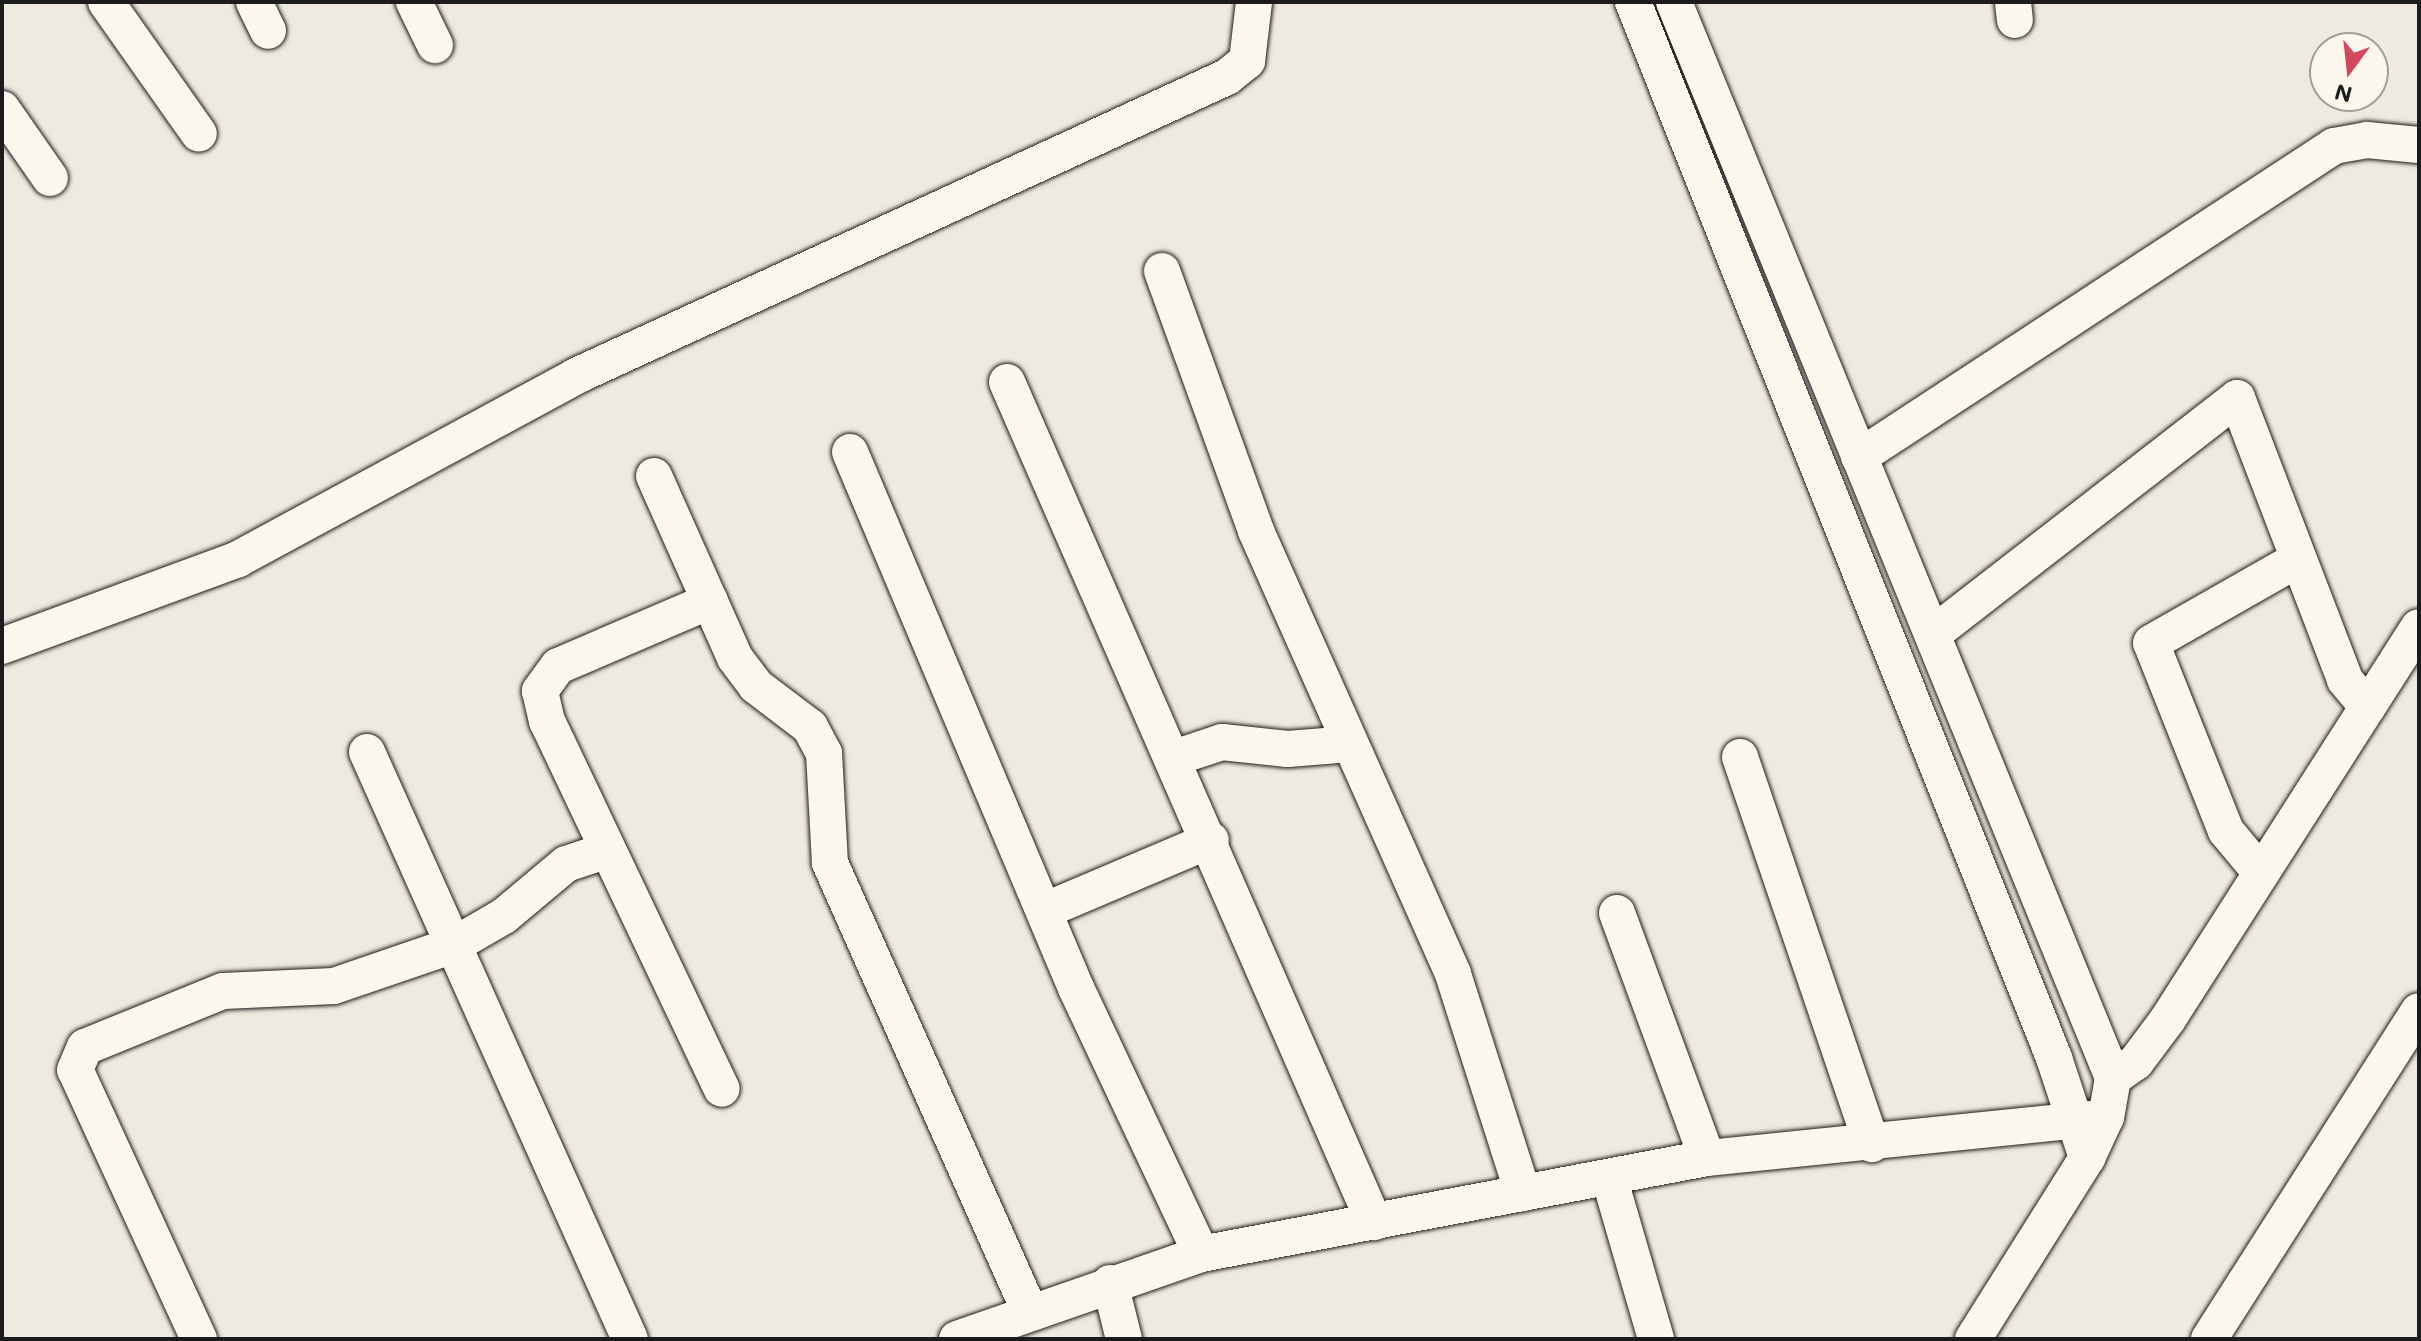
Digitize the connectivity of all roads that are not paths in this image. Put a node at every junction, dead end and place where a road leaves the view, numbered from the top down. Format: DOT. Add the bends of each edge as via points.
graph roads {
  1 [pos="106,2"];
  2 [pos="414,2"];
  3 [pos="1254,2"];
  4 [pos="1633,2"];
  5 [pos="1674,2"];
  6 [pos="435,45"];
  7 [pos="2,109"];
  8 [pos="199,134"];
  9 [pos="2419,145"];
  10 [pos="50,178"];
  11 [pos="1162,271"];
  12 [pos="1007,382"];
  13 [pos="850,452"];
  14 [pos="1859,457"];
  15 [pos="654,476"];
  16 [pos="2298,559"];
  17 [pos="710,601"];
  18 [pos="2419,627"];
  19 [pos="1933,634"];
  20 [pos="2,646"];
  21 [pos="2368,707"];
  22 [pos="1350,744"];
  23 [pos="367,752"];
  24 [pos="1740,757"];
  25 [pos="1174,758"];
  26 [pos="1211,840"];
  27 [pos="608,850"];
  28 [pos="2261,873"];
  29 [pos="1046,910"];
  30 [pos="1617,913"];
  31 [pos="454,945"];
  32 [pos="2419,1011"];
  33 [pos="2113,1078"];
  34 [pos="722,1089"];
  35 [pos="2090,1119"];
  36 [pos="1872,1144"];
  37 [pos="1707,1158"];
  38 [pos="1609,1177"];
  39 [pos="1523,1193"];
  40 [pos="1374,1222"];
  41 [pos="1201,1254"];
  42 [pos="1110,1283"];
  43 [pos="1030,1312"];
  44 [pos="199,1339"];
  45 [pos="630,1339"];
  46 [pos="957,1339"];
  47 [pos="1124,1339"];
  48 [pos="1656,1339"];
  49 [pos="1973,1339"];
  50 [pos="2209,1339"];
  1 -- 8 [label="street"];
  2 -- 6 [label="street"];
  3 -- 20 [label="street" via="1247,61 1227,77 576,376 238,559"];
  4 -- 35 [label="street"];
  5 -- 14 [label="street"];
  7 -- 10 [label="street"];
  9 -- 14 [label="street" via="2367,140 2334,146"];
  11 -- 22 [label="street" via="1256,531"];
  12 -- 25 [label="street"];
  13 -- 29 [label="street"];
  14 -- 19 [label="street"];
  15 -- 17 [label="street"];
  16 -- 19 [label="street" via="2237,398"];
  16 -- 21 [label="street" via="2345,680"];
  16 -- 28 [label="street" via="2151,643 2226,831"];
  17 -- 27 [label="street" via="558,666 540,691 547,721"];
  17 -- 43 [label="street" via="735,658 756,686 791,707 824,753 830,863"];
  18 -- 21 [label="street"];
  19 -- 33 [label="street"];
  21 -- 28 [label="street"];
  22 -- 25 [label="street" via="1288,749 1222,742"];
  22 -- 39 [label="street" via="1453,974"];
  23 -- 31 [label="street"];
  24 -- 36 [label="street"];
  25 -- 26 [label="street"];
  26 -- 29 [label="street"];
  26 -- 40 [label="street"];
  27 -- 31 [label="street" via="566,864 504,916"];
  27 -- 34 [label="street"];
  28 -- 33 [label="street" via="2160,1030 2136,1062"];
  29 -- 41 [label="street"];
  30 -- 37 [label="street"];
  31 -- 44 [label="street" via="334,986 223,991 85,1047 75,1070"];
  31 -- 45 [label="street"];
  32 -- 50 [label="street"];
  33 -- 35 [label="street"];
  35 -- 36 [label="street"];
  35 -- 49 [label="street" via="2087,1158"];
  36 -- 37 [label="street"];
  37 -- 38 [label="street"];
  38 -- 39 [label="street"];
  38 -- 48 [label="street"];
  39 -- 40 [label="street"];
  40 -- 41 [label="street"];
  41 -- 42 [label="street"];
  42 -- 43 [label="street"];
  42 -- 47 [label="street"];
  43 -- 46 [label="street"];
}
